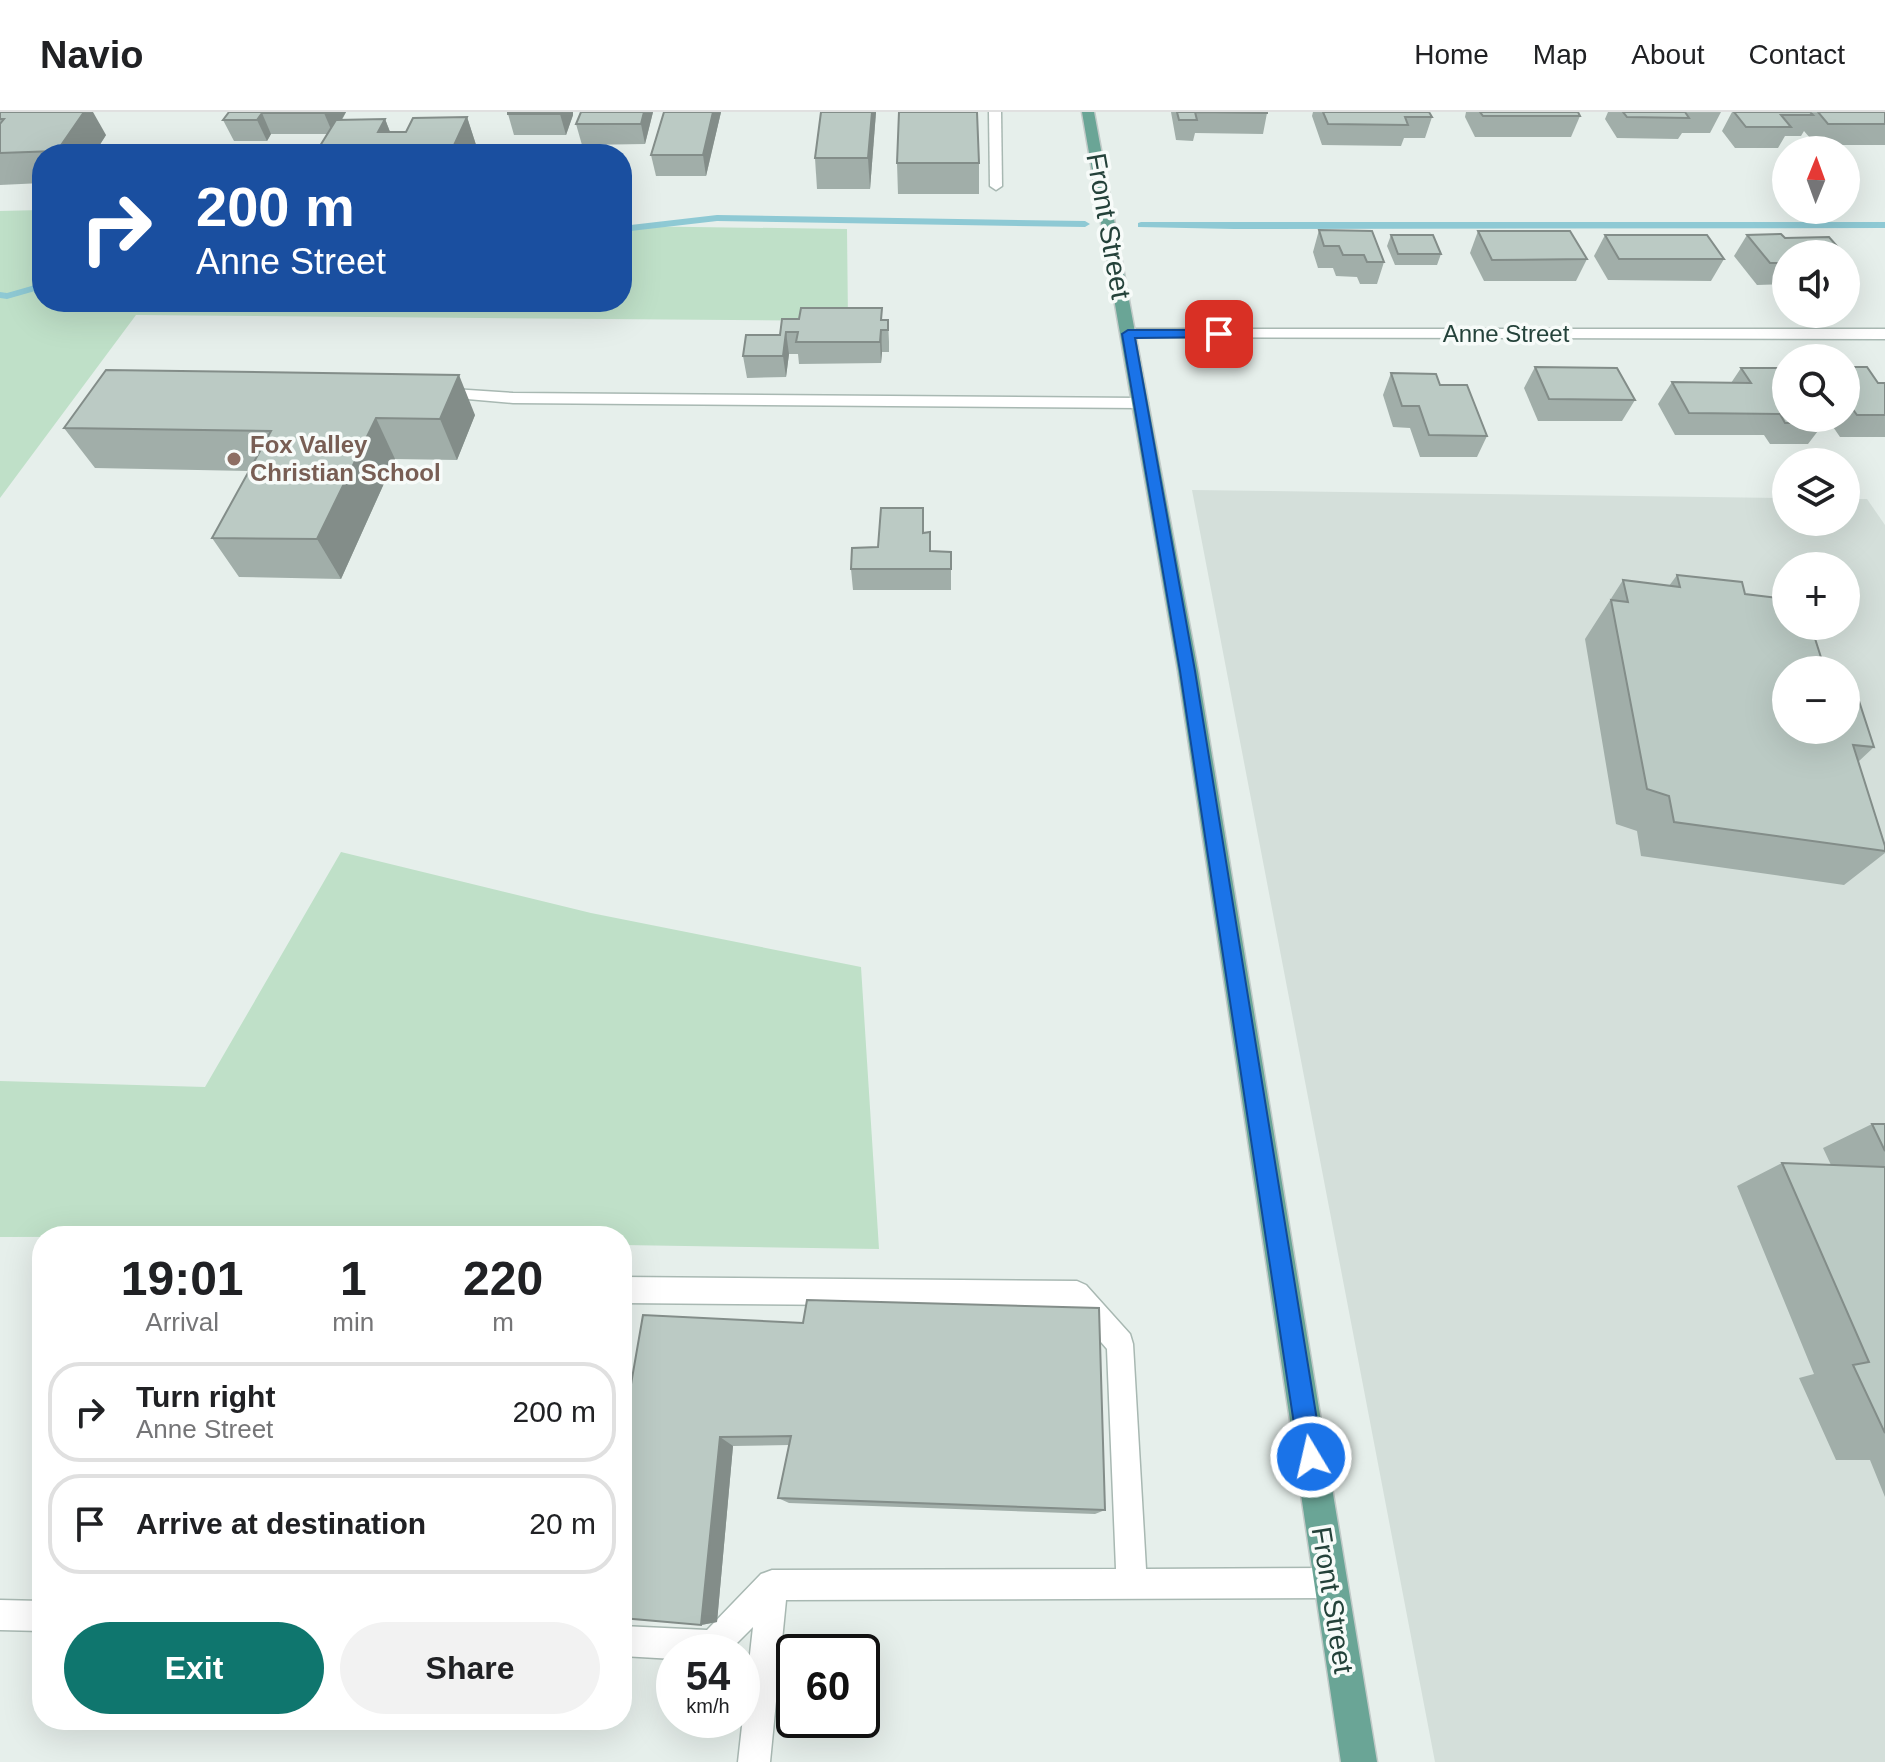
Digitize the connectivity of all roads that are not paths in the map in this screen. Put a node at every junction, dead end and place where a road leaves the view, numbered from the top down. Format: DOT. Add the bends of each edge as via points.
graph roads {
  1 [pos="995,112"];
  2 [pos="1088,112"];
  3 [pos="996,186"];
  4 [pos="1128,334"];
  5 [pos="1885,334"];
  6 [pos="419,393"];
  7 [pos="1140,403"];
  8 [pos="632,1290"];
  9 [pos="1132,1583"];
  10 [pos="1331,1583"];
  11 [pos="772,1585"];
  12 [pos="0,1615"];
  13 [pos="32,1616"];
  14 [pos="632,1642"];
  15 [pos="754,1762"];
  16 [pos="1359,1762"];
  1 -- 3 [label="lane"];
  2 -- 4 [label="main road, Front Street"];
  4 -- 5 [label="street, Anne Street"];
  4 -- 7 [label="main road, Front Street"];
  6 -- 7 [label="lane"];
  7 -- 10 [label="main road, Front Street" via="1188,671"];
  8 -- 9 [label="lane" via="1077,1294 1120,1344"];
  9 -- 10 [label="lane"];
  9 -- 11 [label="lane"];
  10 -- 16 [label="main road, Front Street"];
  11 -- 14 [label="lane" via="713,1646"];
  11 -- 15 [label="lane"];
  12 -- 13 [label="lane"];
}
